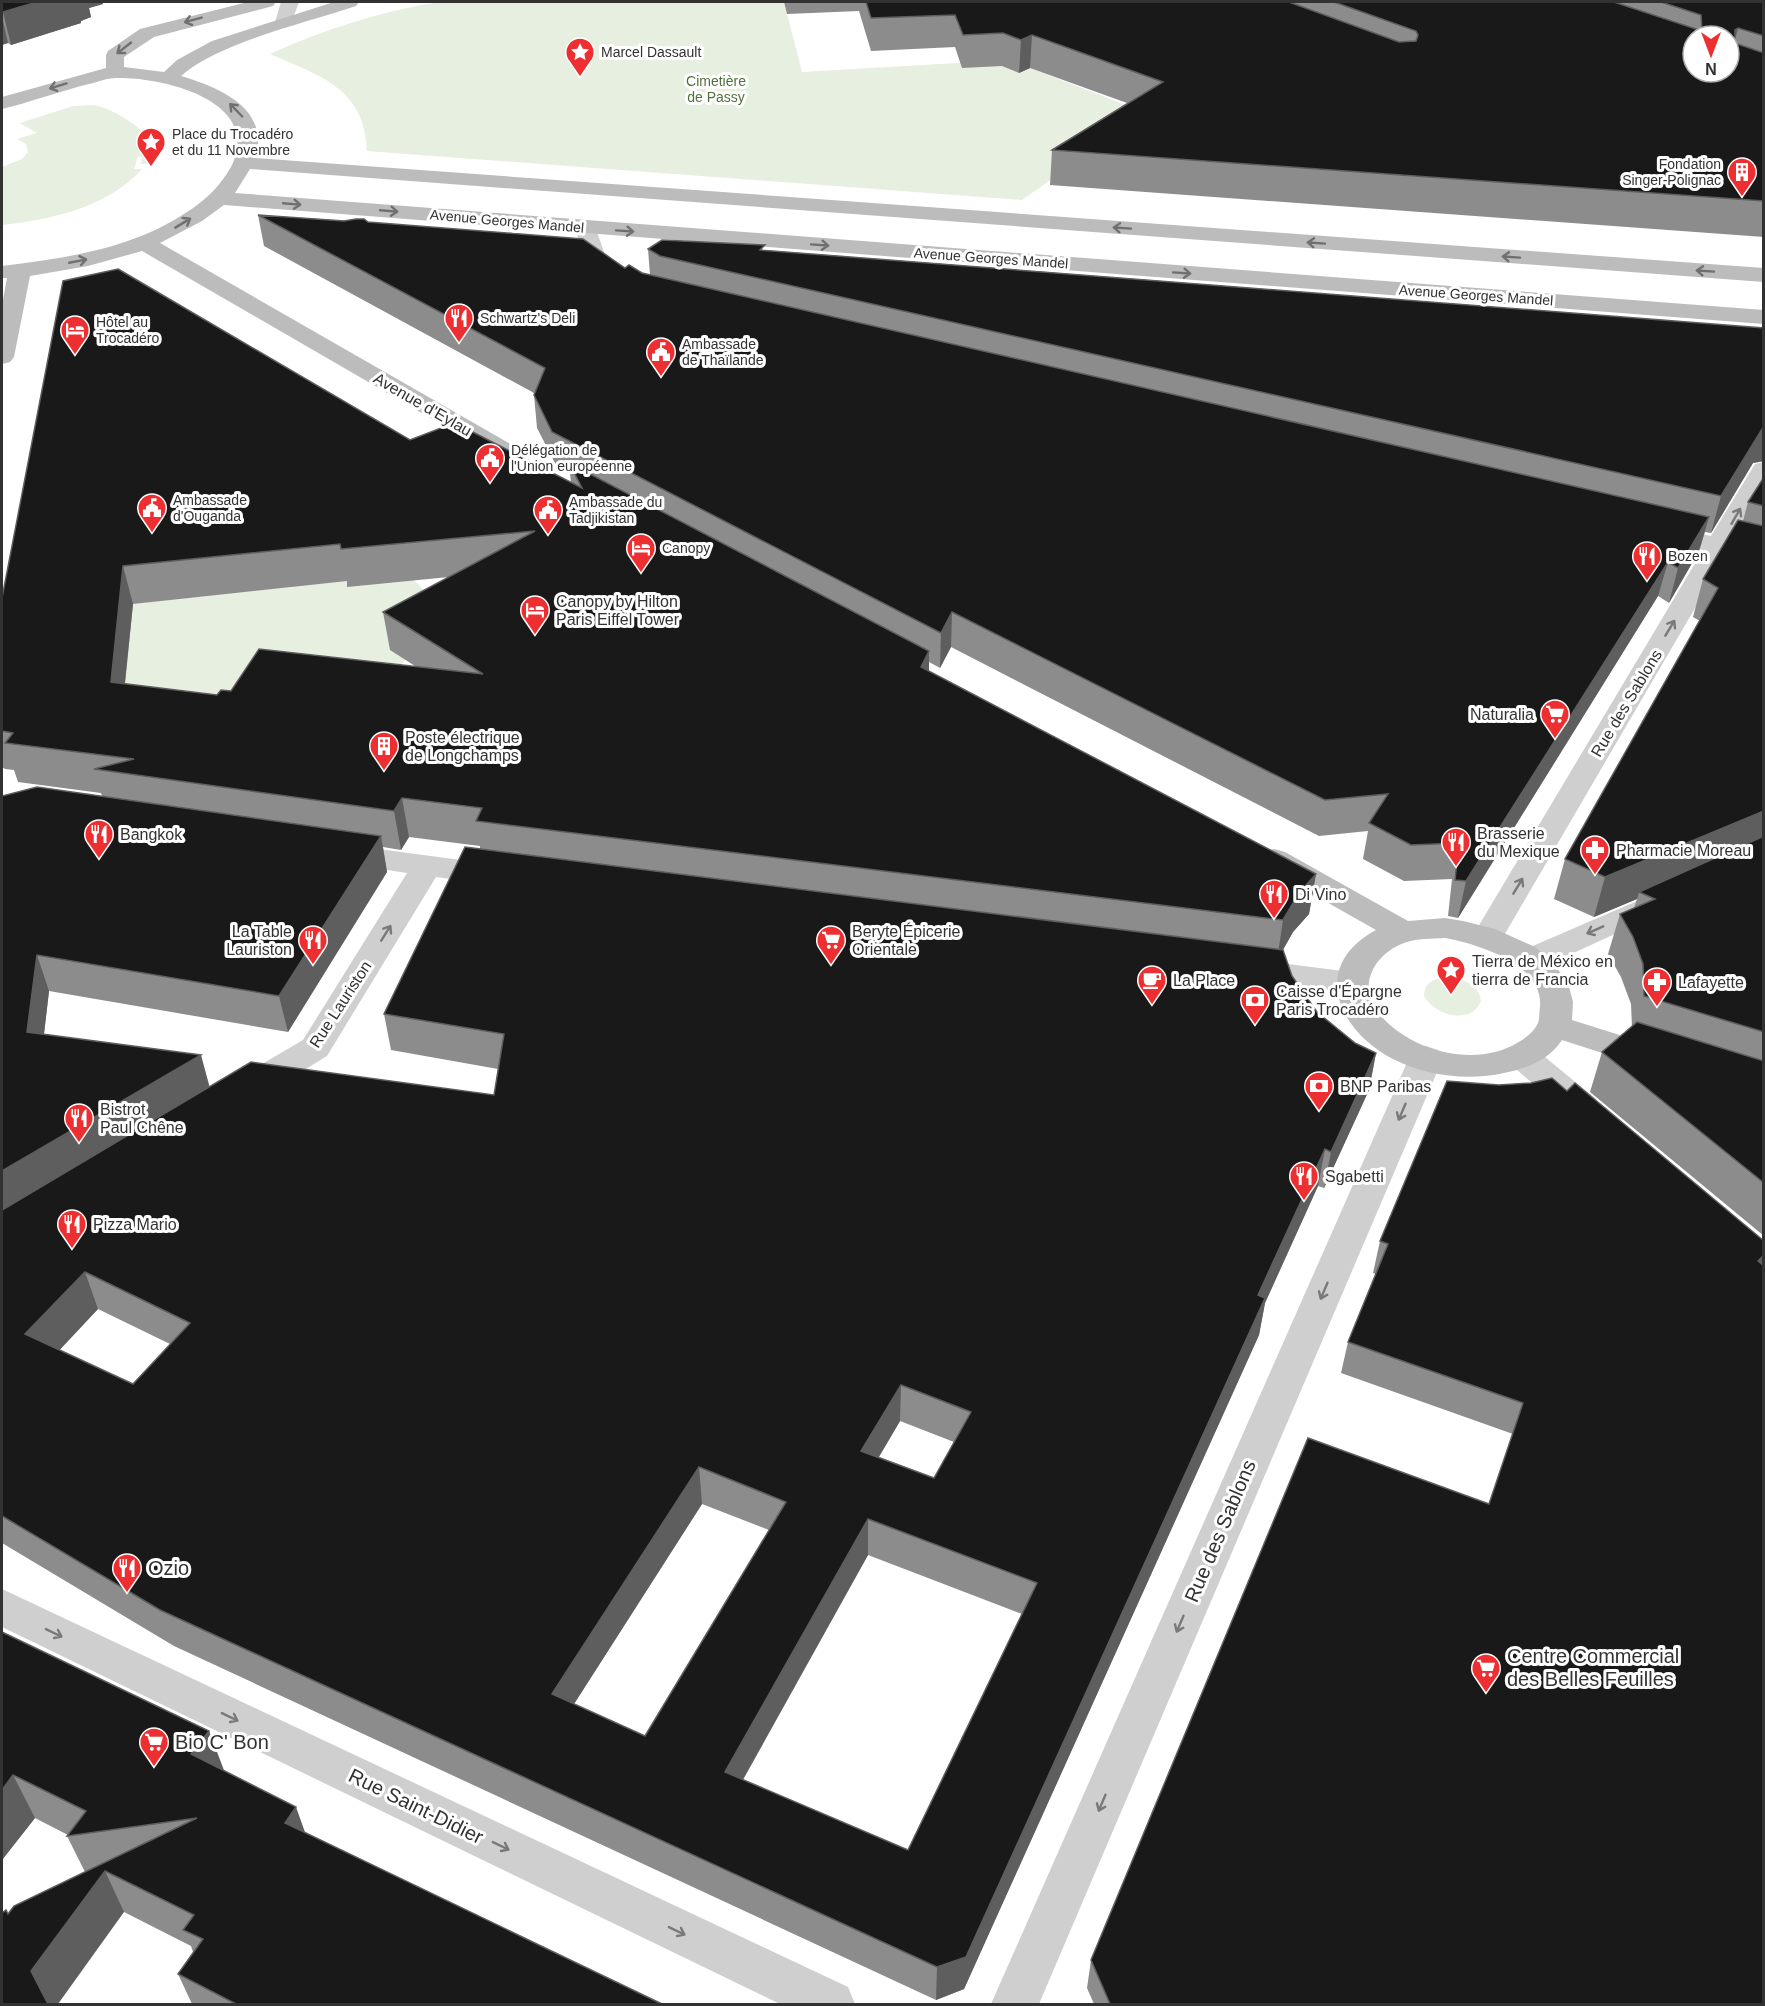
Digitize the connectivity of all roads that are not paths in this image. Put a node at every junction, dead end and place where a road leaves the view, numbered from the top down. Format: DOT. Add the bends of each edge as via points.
graph roads {
  1 [pos="267,2"];
  2 [pos="290,2"];
  3 [pos="350,2"];
  4 [pos="241,4"];
  5 [pos="285,22"];
  6 [pos="115,72"];
  7 [pos="168,78"];
  8 [pos="2,103"];
  9 [pos="246,163"];
  10 [pos="219,198"];
  11 [pos="586,228"];
  12 [pos="144,243"];
  13 [pos="11,271"];
  14 [pos="1764,275"];
  15 [pos="634,286"];
  16 [pos="1764,317"];
  17 [pos="2,357"];
  18 [pos="524,461"];
  19 [pos="1764,469"];
  20 [pos="1639,528"];
  21 [pos="1718,546"];
  22 [pos="1764,556"];
  23 [pos="1250,847"];
  24 [pos="309,849"];
  25 [pos="427,866"];
  26 [pos="531,879"];
  27 [pos="1687,889"];
  28 [pos="1403,932"];
  29 [pos="1488,937"];
  30 [pos="1530,960"];
  31 [pos="1225,967"];
  32 [pos="1351,983"];
  33 [pos="1554,1026"];
  34 [pos="1522,1056"];
  35 [pos="1426,1058"];
  36 [pos="1686,1068"];
  37 [pos="214,1108"];
  38 [pos="1609,1129"];
  39 [pos="2,1607"];
  40 [pos="831,2004"];
  41 [pos="1015,2004"];
  1 -- 4 [label="main road"];
  2 -- 5 [label="street"];
  3 -- 5 [label="main road"];
  4 -- 6 [label="main road, one-way" via="141,36 115,55"];
  5 -- 7 [label="main road" via="214,47"];
  6 -- 7 [label="main road"];
  6 -- 8 [label="main road, one-way"];
  9 -- 7 [label="main road, one-way" via="250,136 239,113 210,93"];
  9 -- 10 [label="main road"];
  14 -- 9 [label="main road, one-way"];
  10 -- 11 [label="main road, Avenue Georges Mandel, one-way"];
  12 -- 10 [label="main road, one-way" via="185,222"];
  11 -- 15 [label="street" via="596,261"];
  11 -- 16 [label="main road, Avenue Georges Mandel, one-way"];
  13 -- 12 [label="main road, one-way" via="94,258"];
  12 -- 18 [label="main road, Avenue d'Eylau"];
  13 -- 17 [label="main road"];
  21 -- 19 [label="street, Rue des Sablons, one-way"];
  20 -- 21 [label="street"];
  21 -- 22 [label="street"];
  29 -- 21 [label="street, Rue des Sablons, one-way"];
  23 -- 28 [label="main road"];
  24 -- 25 [label="street"];
  25 -- 26 [label="street"];
  37 -- 25 [label="street, Rue Lauriston, one-way" via="315,1048"];
  27 -- 30 [label="street, one-way"];
  28 -- 29 [label="main road" via="1445,928"];
  28 -- 32 [label="main road" via="1366,951 1355,966"];
  29 -- 30 [label="main road"];
  30 -- 33 [label="main road" via="1554,992 1558,1009"];
  31 -- 32 [label="street"];
  32 -- 35 [label="main road" via="1353,998 1371,1026 1386,1040"];
  33 -- 34 [label="main road" via="1542,1043"];
  33 -- 36 [label="main road"];
  34 -- 35 [label="main road" via="1477,1066"];
  34 -- 38 [label="street"];
  35 -- 41 [label="street, Rue des Sablons, one-way"];
  39 -- 40 [label="street, Rue Saint-Didier, one-way"];
}
